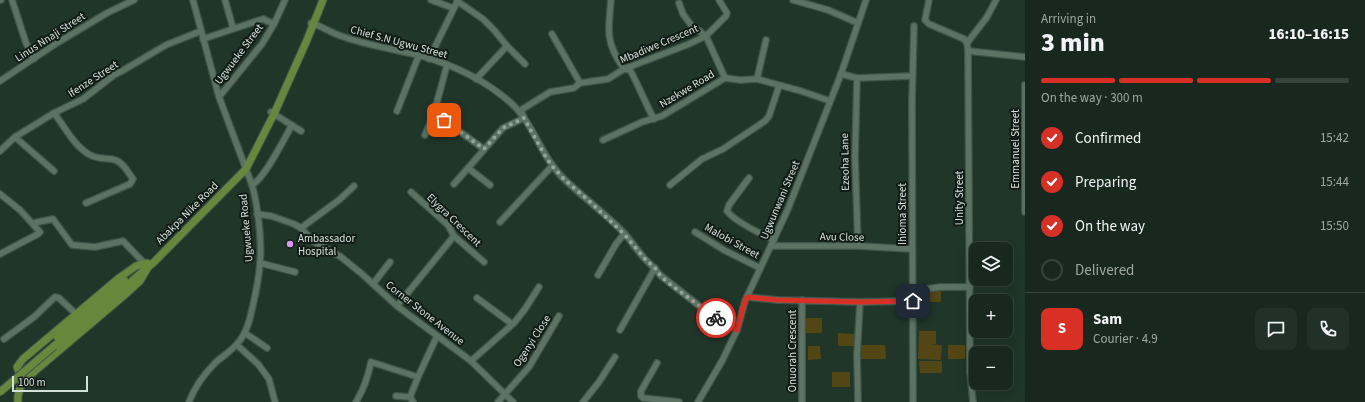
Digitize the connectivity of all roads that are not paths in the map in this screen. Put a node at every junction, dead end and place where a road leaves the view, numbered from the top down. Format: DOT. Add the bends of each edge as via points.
graph roads {
  1 [pos="12,0"];
  2 [pos="134,0"];
  3 [pos="193,0"];
  4 [pos="225,0"];
  5 [pos="285,0"];
  6 [pos="320,0"];
  7 [pos="323,0"];
  8 [pos="431,0"];
  9 [pos="611,0"];
  10 [pos="719,0"];
  11 [pos="793,0"];
  12 [pos="866,0"];
  13 [pos="929,0"];
  14 [pos="996,0"];
  15 [pos="457,1"];
  16 [pos="679,3"];
  17 [pos="453,8"];
  18 [pos="312,23"];
  19 [pos="858,23"];
  20 [pos="274,24"];
  21 [pos="914,26"];
  22 [pos="233,28"];
  23 [pos="201,31"];
  24 [pos="552,34"];
  25 [pos="706,36"];
  26 [pos="203,39"];
  27 [pos="766,40"];
  28 [pos="967,43"];
  29 [pos="507,46"];
  30 [pos="968,51"];
  31 [pos="419,55"];
  32 [pos="1025,57"];
  33 [pos="34,59"];
  34 [pos="429,59"];
  35 [pos="525,64"];
  36 [pos="446,65"];
  37 [pos="624,69"];
  38 [pos="841,74"];
  39 [pos="912,76"];
  40 [pos="725,78"];
  41 [pos="857,78"];
  42 [pos="476,79"];
  43 [pos="757,79"];
  44 [pos="0,81"];
  45 [pos="580,83"];
  46 [pos="1025,85"];
  47 [pos="779,86"];
  48 [pos="219,97"];
  49 [pos="830,101"];
  50 [pos="397,111"];
  51 [pos="273,113"];
  52 [pos="434,113"];
  53 [pos="54,114"];
  54 [pos="524,118"];
  55 [pos="654,119"];
  56 [pos="292,126"];
  57 [pos="301,131"];
  58 [pos="425,135"];
  59 [pos="15,137"];
  60 [pos="603,140"];
  61 [pos="484,149"];
  62 [pos="0,150"];
  63 [pos="552,166"];
  64 [pos="468,168"];
  65 [pos="247,170"];
  66 [pos="54,171"];
  67 [pos="749,178"];
  68 [pos="454,184"];
  69 [pos="252,185"];
  70 [pos="490,185"];
  71 [pos="670,185"];
  72 [pos="354,186"];
  73 [pos="411,192"];
  74 [pos="0,194"];
  75 [pos="86,203"];
  76 [pos="1025,212"];
  77 [pos="257,214"];
  78 [pos="500,222"];
  79 [pos="33,223"];
  80 [pos="301,228"];
  81 [pos="695,232"];
  82 [pos="624,234"];
  83 [pos="454,236"];
  84 [pos="774,240"];
  85 [pos="771,246"];
  86 [pos="858,246"];
  87 [pos="912,249"];
  88 [pos="0,254"];
  89 [pos="390,262"];
  90 [pos="484,262"];
  91 [pos="260,263"];
  92 [pos="147,264"];
  93 [pos="655,268"];
  94 [pos="760,268"];
  95 [pos="295,272"];
  96 [pos="598,275"];
  97 [pos="373,284"];
  98 [pos="539,287"];
  99 [pos="970,288"];
  100 [pos="914,291"];
  101 [pos="747,297"];
  102 [pos="477,298"];
  103 [pos="802,300"];
  104 [pos="913,301"];
  105 [pos="860,302"];
  106 [pos="397,306"];
  107 [pos="76,315"];
  108 [pos="559,316"];
  109 [pos="512,324"];
  110 [pos="620,330"];
  111 [pos="737,330"];
  112 [pos="245,333"];
  113 [pos="437,336"];
  114 [pos="4,339"];
  115 [pos="53,344"];
  116 [pos="237,345"];
  117 [pos="267,348"];
  118 [pos="615,357"];
  119 [pos="471,361"];
  120 [pos="657,363"];
  121 [pos="418,377"];
  122 [pos="23,381"];
  123 [pos="0,387"];
  124 [pos="0,392"];
  125 [pos="505,394"];
  126 [pos="396,396"];
  127 [pos="411,400"];
  128 [pos="18,402"];
  129 [pos="189,402"];
  130 [pos="275,402"];
  131 [pos="356,402"];
  132 [pos="498,402"];
  133 [pos="513,402"];
  134 [pos="583,402"];
  135 [pos="679,402"];
  136 [pos="698,402"];
  137 [pos="802,402"];
  138 [pos="858,402"];
  139 [pos="913,402"];
  140 [pos="973,402"];
  1 -- 33 [label="street" via="26,44"];
  2 -- 33 [label="street, Linus Nnaji Street" via="107,13"];
  3 -- 23 [label="street, Ugwueke Road"];
  4 -- 22 [label="street"];
  5 -- 20 [label="street, Ugwueke Street"];
  6 -- 18 [label="main road, Abakpa Nike Road"];
  7 -- 18 [label="main road, Abakpa Nike Road"];
  8 -- 17 [label="street"];
  9 -- 37 [label="street" via="609,33 612,46"];
  10 -- 25 [label="street, Mbadiwe Crescent" via="727,13 726,16"];
  11 -- 19 [label="street" via="828,10"];
  12 -- 19 [label="street, Ugwunwani Street"];
  13 -- 28 [label="street" via="924,20 964,39"];
  14 -- 28 [label="street" via="987,17"];
  15 -- 17 [label="street"];
  15 -- 29 [label="street" via="483,19"];
  16 -- 25 [label="street" via="691,25"];
  17 -- 34 [label="street"];
  18 -- 31 [label="street, Chief S.N Ugwu Street" via="341,36"];
  18 -- 51 [label="main road, Abakpa Nike Road"];
  19 -- 38 [label="street, Ugwunwani Street"];
  20 -- 22 [label="street" via="263,19"];
  20 -- 48 [label="street, Ugwueke Street" via="262,44"];
  21 -- 39 [label="street, Ihioma Street"];
  22 -- 26 [label="street"];
  23 -- 26 [label="street, Ugwueke Road"];
  23 -- 53 [label="street, Ifenze Street" via="166,45 114,75 83,99"];
  24 -- 45 [label="street"];
  25 -- 37 [label="street, Mbadiwe Crescent"];
  25 -- 40 [label="street"];
  26 -- 48 [label="street, Ugwueke Road"];
  27 -- 43 [label="street"];
  28 -- 30 [label="street, Unity Street"];
  29 -- 35 [label="street"];
  29 -- 42 [label="street"];
  30 -- 32 [label="street"];
  30 -- 99 [label="street, Unity Street"];
  31 -- 34 [label="street, Chief S.N Ugwu Street"];
  31 -- 50 [label="street"];
  33 -- 44 [label="street, Linus Nnaji Street"];
  34 -- 36 [label="street, Chief S.N Ugwu Street"];
  36 -- 42 [label="street, Chief S.N Ugwu Street"];
  36 -- 52 [label="street"];
  37 -- 45 [label="street, Mbadiwe Crescent" via="608,79"];
  37 -- 55 [label="street" via="630,70"];
  38 -- 41 [label="street"];
  38 -- 49 [label="street, Ugwunwani Street"];
  39 -- 41 [label="street"];
  39 -- 87 [label="street, Ihioma Street"];
  40 -- 43 [label="street, Nzekwe Road"];
  40 -- 55 [label="street, Nzekwe Road"];
  41 -- 86 [label="street, Ezeoha Lane" via="855,156"];
  42 -- 54 [label="street, Chief S.N Ugwu Street" via="512,104"];
  43 -- 47 [label="street, Nzekwe Road"];
  45 -- 54 [label="street, Mbadiwe Crescent" via="574,88 550,92 526,106 521,110"];
  46 -- 76 [label="street, Emmanuel Street"];
  47 -- 49 [label="street, Nzekwe Road"];
  47 -- 71 [label="street" via="765,121 723,149 702,159"];
  48 -- 65 [label="street, Ugwueke Road"];
  49 -- 84 [label="street, Ugwunwani Street" via="800,181"];
  51 -- 56 [label="street"];
  51 -- 65 [label="main road, Abakpa Nike Road"];
  52 -- 58 [label="street"];
  52 -- 61 [label="street"];
  53 -- 59 [label="street, Ifenze Street"];
  53 -- 75 [label="street" via="85,151 98,159 119,162 133,179 130,184"];
  54 -- 61 [label="street" via="503,128"];
  54 -- 63 [label="street, Chief S.N Ugwu Street"];
  55 -- 60 [label="street, Nzekwe Road"];
  56 -- 57 [label="street"];
  56 -- 69 [label="street" via="266,169"];
  59 -- 62 [label="street, Ifenze Street"];
  59 -- 66 [label="street"];
  61 -- 64 [label="street"];
  63 -- 78 [label="street"];
  63 -- 82 [label="street, Chief S.N Ugwu Street"];
  64 -- 68 [label="street"];
  64 -- 70 [label="street"];
  65 -- 69 [label="street, Ugwueke Road"];
  65 -- 92 [label="main road, Abakpa Nike Road"];
  67 -- 84 [label="street" via="727,211"];
  69 -- 77 [label="street, Ugwueke Road"];
  72 -- 80 [label="street"];
  73 -- 83 [label="street, Elygra Crescent" via="448,225"];
  74 -- 79 [label="street"];
  77 -- 80 [label="street, Corner Stone Avenue" via="271,216"];
  77 -- 91 [label="street, Ugwueke Road"];
  79 -- 88 [label="street" via="40,233"];
  79 -- 92 [label="street" via="53,219 72,245 96,246 123,241"];
  80 -- 97 [label="street, Corner Stone Avenue" via="313,242 341,257"];
  81 -- 94 [label="street, Malobi Street"];
  82 -- 93 [label="street, Chief S.N Ugwu Street"];
  82 -- 96 [label="street"];
  83 -- 90 [label="street, Elygra Crescent"];
  83 -- 106 [label="street"];
  84 -- 85 [label="street, Ugwunwani Street"];
  85 -- 86 [label="street, Avu Close"];
  85 -- 94 [label="street, Ugwunwani Street"];
  86 -- 87 [label="street, Avu Close"];
  87 -- 100 [label="street, Ihioma Street"];
  89 -- 97 [label="street"];
  91 -- 95 [label="street"];
  91 -- 112 [label="street, Ugwueke Road" via="252,312"];
  92 -- 107 [label="main road" via="136,266 119,278"];
  92 -- 115 [label="main road, Abakpa Nike Road" via="120,292"];
  92 -- 122 [label="main road" via="144,276 128,292"];
  93 -- 110 [label="street"];
  93 -- 111 [label="street, Chief S.N Ugwu Street" via="667,282"];
  94 -- 101 [label="street, Ugwunwani Street"];
  97 -- 106 [label="street, Corner Stone Avenue"];
  98 -- 109 [label="street"];
  99 -- 100 [label="street" via="940,287"];
  99 -- 140 [label="street, Unity Street" via="970,371"];
  100 -- 104 [label="street, Ihioma Street"];
  101 -- 103 [label="street"];
  101 -- 111 [label="street, Ugwunwani Street"];
  102 -- 109 [label="street"];
  103 -- 105 [label="street"];
  103 -- 137 [label="street, Onuorah Crescent"];
  104 -- 105 [label="street"];
  104 -- 139 [label="street, Ihioma Street"];
  105 -- 138 [label="street"];
  106 -- 113 [label="street, Corner Stone Avenue"];
  107 -- 114 [label="street" via="55,297 34,317"];
  107 -- 122 [label="main road" via="19,363 18,369"];
  108 -- 125 [label="street, Ogenyi Close" via="529,367"];
  109 -- 119 [label="street"];
  111 -- 136 [label="street, Ugwunwani Street"];
  112 -- 116 [label="street, Ugwueke Road"];
  112 -- 117 [label="street"];
  113 -- 119 [label="street, Corner Stone Avenue"];
  113 -- 121 [label="street"];
  115 -- 123 [label="main road, Abakpa Nike Road"];
  115 -- 124 [label="main road, Abakpa Nike Road, bridge"];
  116 -- 129 [label="street, Ugwueke Road" via="204,376"];
  116 -- 130 [label="street" via="258,364 269,379"];
  118 -- 134 [label="street"];
  119 -- 125 [label="street, Corner Stone Avenue"];
  120 -- 135 [label="street" via="641,391 641,396"];
  121 -- 127 [label="street"];
  121 -- 131 [label="street" via="372,362 368,380"];
  122 -- 128 [label="main road" via="19,389"];
  125 -- 132 [label="street, Ogenyi Close"];
  125 -- 133 [label="street, Corner Stone Avenue"];
  126 -- 127 [label="street"];
}
